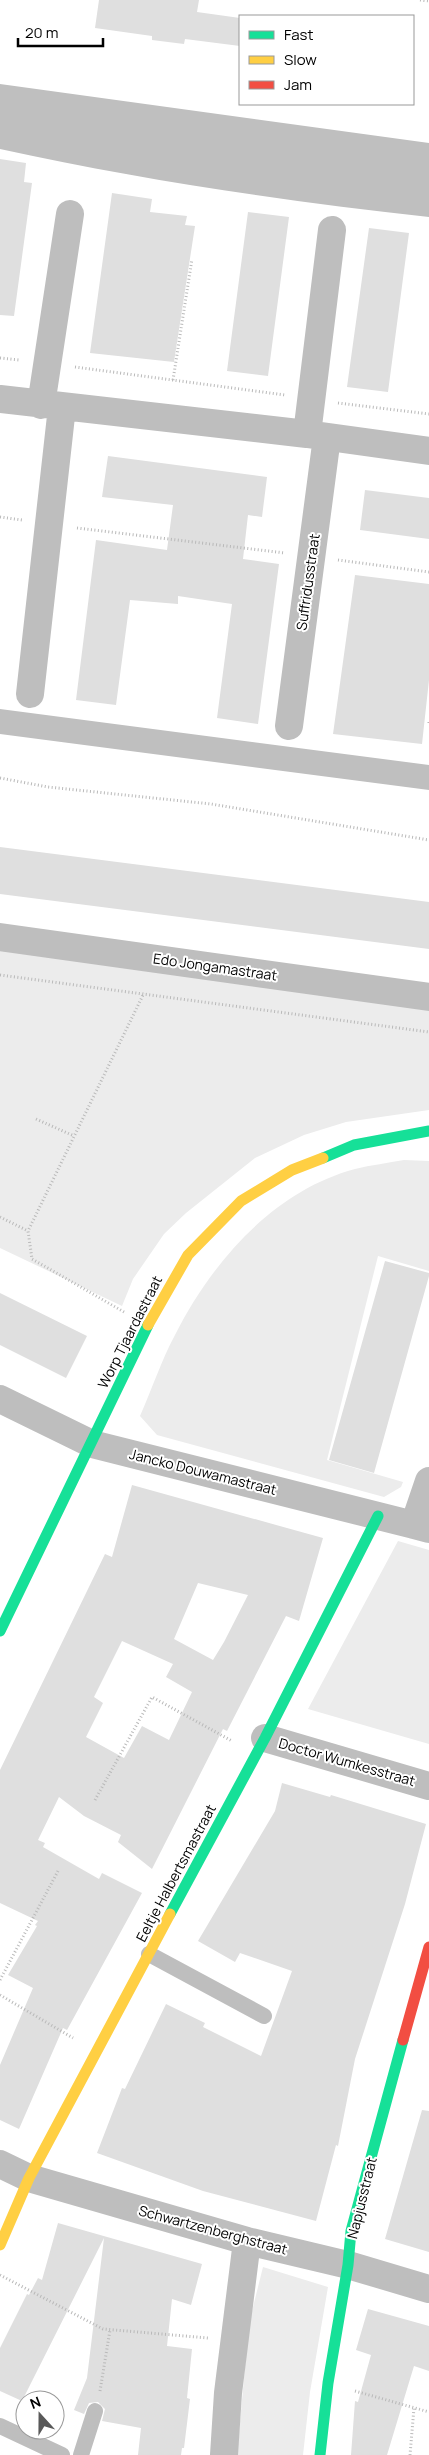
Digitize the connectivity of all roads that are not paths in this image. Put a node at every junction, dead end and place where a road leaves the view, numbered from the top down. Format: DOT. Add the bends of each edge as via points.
graph roads {
  1 [pos="70,214"];
  2 [pos="332,230"];
  3 [pos="0,399"];
  4 [pos="52,406"];
  5 [pos="317,436"];
  6 [pos="429,451"];
  7 [pos="30,694"];
  8 [pos="289,726"];
  9 [pos="0,937"];
  10 [pos="429,997"];
  11 [pos="429,1131"];
  12 [pos="411,1136"];
  13 [pos="429,1142"];
  14 [pos="0,1399"];
  15 [pos="92,1444"];
  16 [pos="429,1481"];
  17 [pos="378,1516"];
  18 [pos="422,1527"];
  19 [pos="0,1631"];
  20 [pos="261,1746"];
  21 [pos="429,1786"];
  22 [pos="429,1947"];
  23 [pos="149,1954"];
  24 [pos="264,2016"];
  25 [pos="0,2164"];
  26 [pos="29,2178"];
  27 [pos="247,2241"];
  28 [pos="0,2244"];
  29 [pos="348,2265"];
  30 [pos="429,2289"];
  31 [pos="94,2411"];
  32 [pos="0,2426"];
  33 [pos="62,2455"];
  34 [pos="82,2455"];
  35 [pos="224,2455"];
  36 [pos="320,2455"];
  1 -- 4 [label="street" via="47,363"];
  2 -- 5 [label="street, Suffridusstraat" via="311,399"];
  3 -- 4 [label="street"];
  4 -- 5 [label="street"];
  4 -- 7 [label="street" via="50,524"];
  5 -- 6 [label="street"];
  5 -- 8 [label="street, Suffridusstraat" via="312,556"];
  9 -- 10 [label="street, Edo Jongamastraat"];
  11 -- 12 [label="street, Worp Tjaardastraat"];
  12 -- 13 [label="street, Worp Tjaardastraat"];
  12 -- 15 [label="street, Worp Tjaardastraat" via="354,1145 292,1170 240,1201 188,1255 158,1304"];
  14 -- 15 [label="street, Jancko Douwamastraat"];
  15 -- 17 [label="street, Jancko Douwamastraat"];
  15 -- 19 [label="street, Worp Tjaardastraat"];
  16 -- 18 [label="street"];
  17 -- 18 [label="street, Jancko Douwamastraat"];
  17 -- 20 [label="street, Eeltje Halbertsmastraat"];
  20 -- 21 [label="street, Doctor Wumkesstraat"];
  20 -- 23 [label="street, Eeltje Halbertsmastraat"];
  22 -- 29 [label="street, Napjusstraat" via="351,2231"];
  23 -- 24 [label="lane"];
  23 -- 26 [label="street, Eeltje Halbertsmastraat"];
  25 -- 26 [label="street, Schwartzenberghstraat"];
  26 -- 27 [label="street, Schwartzenberghstraat"];
  26 -- 28 [label="street, Eeltje Halbertsmastraat"];
  27 -- 29 [label="street, Schwartzenberghstraat"];
  27 -- 35 [label="street"];
  29 -- 30 [label="street, Schwartzenberghstraat"];
  29 -- 36 [label="street, Napjusstraat" via="328,2383"];
  31 -- 34 [label="lane"];
  32 -- 33 [label="lane"];
}
